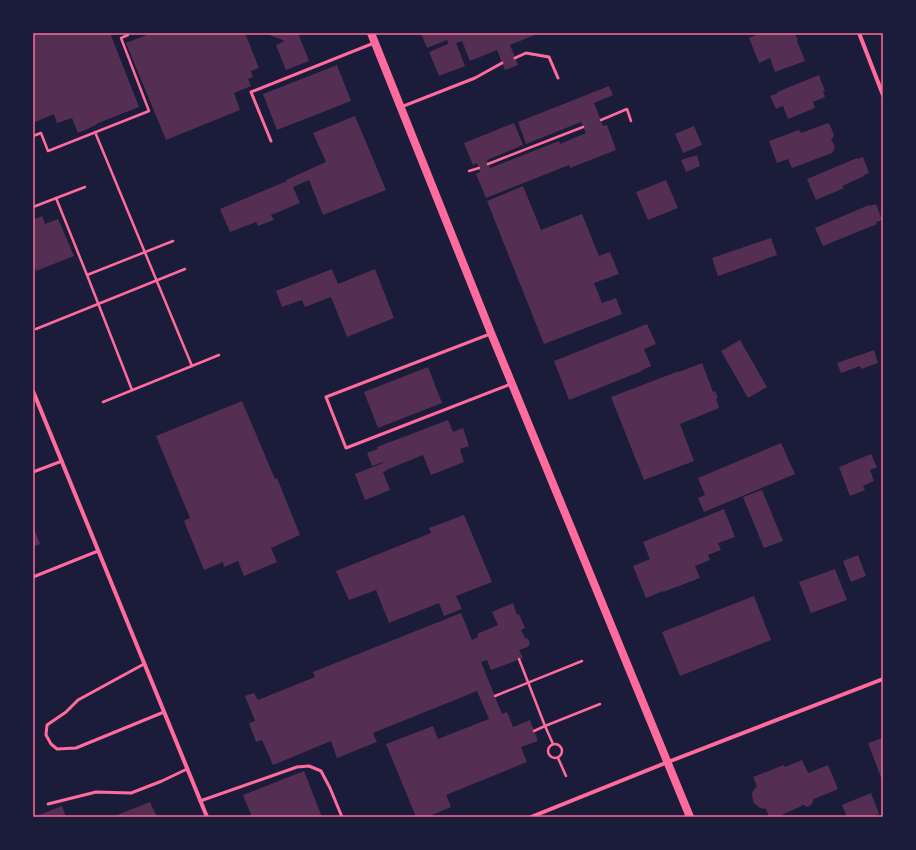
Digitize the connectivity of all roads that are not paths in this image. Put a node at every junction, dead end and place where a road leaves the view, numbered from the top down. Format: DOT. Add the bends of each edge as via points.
graph roads {
  1 [pos="371,33"];
  2 [pos="858,33"];
  3 [pos="375,43"];
  4 [pos="515,58"];
  5 [pos="502,63"];
  6 [pos="558,78"];
  7 [pos="883,94"];
  8 [pos="401,107"];
  9 [pos="271,141"];
  10 [pos="491,333"];
  11 [pos="512,383"];
  12 [pos="33,391"];
  13 [pos="62,461"];
  14 [pos="33,472"];
  15 [pos="98,551"];
  16 [pos="33,577"];
  17 [pos="144,664"];
  18 [pos="883,679"];
  19 [pos="164,712"];
  20 [pos="668,762"];
  21 [pos="187,769"];
  22 [pos="200,801"];
  23 [pos="48,804"];
  24 [pos="207,817"];
  25 [pos="342,817"];
  26 [pos="531,817"];
  27 [pos="690,817"];
  1 -- 3 [label="main road"];
  2 -- 7 [label="street"];
  3 -- 8 [label="main road"];
  3 -- 9 [label="lane" via="251,92"];
  4 -- 6 [label="lane" via="526,53 549,57"];
  5 -- 8 [label="lane" via="475,78"];
  8 -- 10 [label="main road"];
  10 -- 11 [label="main road"];
  10 -- 11 [label="lane" via="326,397 346,448"];
  11 -- 20 [label="main road"];
  12 -- 13 [label="street"];
  13 -- 14 [label="lane"];
  13 -- 15 [label="street"];
  15 -- 16 [label="lane"];
  15 -- 17 [label="street"];
  17 -- 19 [label="street"];
  17 -- 19 [label="lane" via="78,700 47,725 46,735 57,749 76,748"];
  18 -- 20 [label="street"];
  19 -- 21 [label="street"];
  20 -- 26 [label="street"];
  20 -- 27 [label="main road"];
  21 -- 22 [label="street"];
  21 -- 23 [label="lane" via="131,793 96,792"];
  22 -- 24 [label="street"];
  22 -- 25 [label="lane" via="298,767 309,766 321,771"];
}
